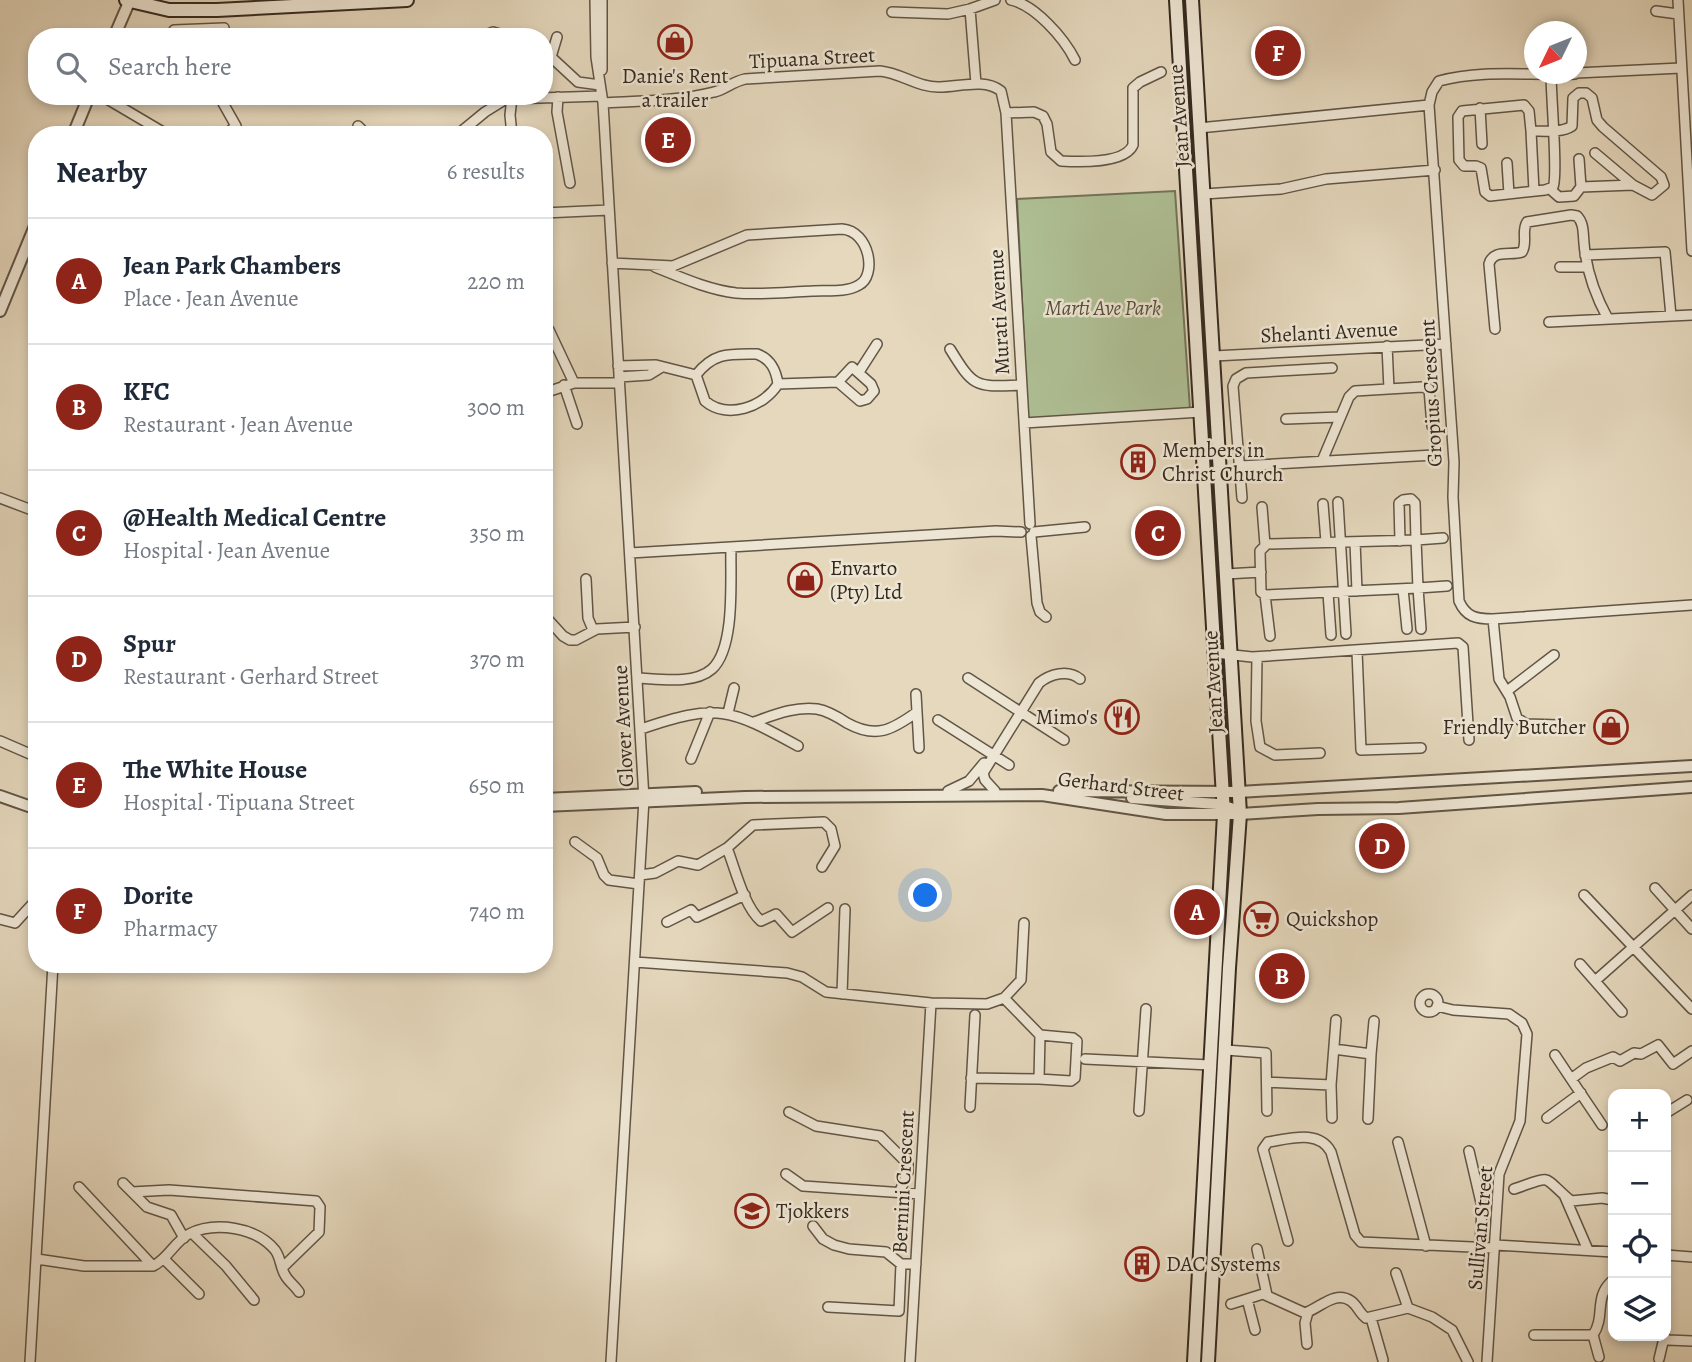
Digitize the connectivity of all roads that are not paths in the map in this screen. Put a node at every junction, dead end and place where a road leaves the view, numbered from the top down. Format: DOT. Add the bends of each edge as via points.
graph roads {
  1 [pos="128,0"];
  2 [pos="407,0"];
  3 [pos="595,0"];
  4 [pos="602,0"];
  5 [pos="995,0"];
  6 [pos="1011,0"];
  7 [pos="1177,0"];
  8 [pos="1192,0"];
  9 [pos="1678,0"];
  10 [pos="970,9"];
  11 [pos="1656,11"];
  12 [pos="892,12"];
  13 [pos="1678,14"];
  14 [pos="117,28"];
  15 [pos="556,37"];
  16 [pos="553,44"];
  17 [pos="1075,60"];
  18 [pos="553,62"];
  19 [pos="1681,68"];
  20 [pos="1161,72"];
  21 [pos="1587,73"];
  22 [pos="1524,75"];
  23 [pos="1196,77"];
  24 [pos="976,84"];
  25 [pos="1551,84"];
  26 [pos="601,93"];
  27 [pos="553,97"];
  28 [pos="558,97"];
  29 [pos="1183,104"];
  30 [pos="85,105"];
  31 [pos="117,105"];
  32 [pos="224,105"];
  33 [pos="495,105"];
  34 [pos="511,105"];
  35 [pos="1429,105"];
  36 [pos="1480,108"];
  37 [pos="1006,113"];
  38 [pos="77,126"];
  39 [pos="153,126"];
  40 [pos="236,126"];
  41 [pos="470,126"];
  42 [pos="511,126"];
  43 [pos="1199,128"];
  44 [pos="1552,130"];
  45 [pos="1531,131"];
  46 [pos="1482,144"];
  47 [pos="1595,153"];
  48 [pos="1579,159"];
  49 [pos="1507,163"];
  50 [pos="1436,170"];
  51 [pos="570,183"];
  52 [pos="1633,186"];
  53 [pos="1581,187"];
  54 [pos="1550,189"];
  55 [pos="1534,191"];
  56 [pos="1204,194"];
  57 [pos="1509,194"];
  58 [pos="610,210"];
  59 [pos="553,213"];
  60 [pos="28,243"];
  61 [pos="1692,251"];
  62 [pos="1585,256"];
  63 [pos="612,263"];
  64 [pos="655,267"];
  65 [pos="1560,267"];
  66 [pos="1588,267"];
  67 [pos="0,311"];
  68 [pos="1692,315"];
  69 [pos="1671,316"];
  70 [pos="1608,319"];
  71 [pos="1549,322"];
  72 [pos="1495,329"];
  73 [pos="553,339"];
  74 [pos="877,344"];
  75 [pos="1446,344"];
  76 [pos="1387,346"];
  77 [pos="950,349"];
  78 [pos="1214,356"];
  79 [pos="618,366"];
  80 [pos="662,367"];
  81 [pos="1332,368"];
  82 [pos="859,372"];
  83 [pos="696,375"];
  84 [pos="619,380"];
  85 [pos="838,382"];
  86 [pos="569,384"];
  87 [pos="778,384"];
  88 [pos="1020,385"];
  89 [pos="1388,389"];
  90 [pos="553,390"];
  91 [pos="1201,412"];
  92 [pos="1340,417"];
  93 [pos="1286,419"];
  94 [pos="1024,423"];
  95 [pos="577,424"];
  96 [pos="1432,426"];
  97 [pos="1434,455"];
  98 [pos="1322,461"];
  99 [pos="1240,466"];
  100 [pos="0,498"];
  101 [pos="1242,498"];
  102 [pos="1338,502"];
  103 [pos="1323,504"];
  104 [pos="1262,507"];
  105 [pos="28,509"];
  106 [pos="1085,527"];
  107 [pos="1028,532"];
  108 [pos="1443,538"];
  109 [pos="1416,540"];
  110 [pos="1400,541"];
  111 [pos="1326,542"];
  112 [pos="1340,542"];
  113 [pos="1355,542"];
  114 [pos="1265,545"];
  115 [pos="731,547"];
  116 [pos="630,553"];
  117 [pos="1261,572"];
  118 [pos="1226,574"];
  119 [pos="586,579"];
  120 [pos="1447,586"];
  121 [pos="1418,588"];
  122 [pos="1403,589"];
  123 [pos="1357,591"];
  124 [pos="1343,592"];
  125 [pos="1328,593"];
  126 [pos="1265,595"];
  127 [pos="1692,605"];
  128 [pos="1046,617"];
  129 [pos="1493,620"];
  130 [pos="553,625"];
  131 [pos="635,626"];
  132 [pos="1406,629"];
  133 [pos="1421,629"];
  134 [pos="593,630"];
  135 [pos="1346,634"];
  136 [pos="1331,635"];
  137 [pos="1270,636"];
  138 [pos="1357,651"];
  139 [pos="1214,653"];
  140 [pos="1231,654"];
  141 [pos="1555,655"];
  142 [pos="1257,657"];
  143 [pos="638,677"];
  144 [pos="968,678"];
  145 [pos="1080,679"];
  146 [pos="734,688"];
  147 [pos="1507,691"];
  148 [pos="916,694"];
  149 [pos="710,712"];
  150 [pos="916,712"];
  151 [pos="1020,712"];
  152 [pos="727,713"];
  153 [pos="938,720"];
  154 [pos="754,722"];
  155 [pos="1559,725"];
  156 [pos="641,729"];
  157 [pos="1064,740"];
  158 [pos="1469,740"];
  159 [pos="0,741"];
  160 [pos="797,746"];
  161 [pos="919,748"];
  162 [pos="1421,748"];
  163 [pos="28,753"];
  164 [pos="993,753"];
  165 [pos="1320,753"];
  166 [pos="691,759"];
  167 [pos="1009,765"];
  168 [pos="1692,766"];
  169 [pos="980,772"];
  170 [pos="1692,787"];
  171 [pos="948,791"];
  172 [pos="995,791"];
  173 [pos="1239,792"];
  174 [pos="0,796"];
  175 [pos="644,798"];
  176 [pos="553,799"];
  177 [pos="0,802"];
  178 [pos="1224,804"];
  179 [pos="553,805"];
  180 [pos="28,806"];
  181 [pos="28,811"];
  182 [pos="1241,814"];
  183 [pos="575,842"];
  184 [pos="727,848"];
  185 [pos="822,867"];
  186 [pos="640,879"];
  187 [pos="1655,888"];
  188 [pos="745,895"];
  189 [pos="1584,895"];
  190 [pos="1692,895"];
  191 [pos="828,908"];
  192 [pos="28,909"];
  193 [pos="845,909"];
  194 [pos="1676,911"];
  195 [pos="0,919"];
  196 [pos="667,922"];
  197 [pos="1024,923"];
  198 [pos="1692,929"];
  199 [pos="1634,946"];
  200 [pos="635,962"];
  201 [pos="1580,964"];
  202 [pos="53,973"];
  203 [pos="1595,981"];
  204 [pos="1229,982"];
  205 [pos="842,994"];
  206 [pos="1004,998"];
  207 [pos="931,1003"];
  208 [pos="1437,1006"];
  209 [pos="1146,1009"];
  210 [pos="1692,1009"];
  211 [pos="1622,1012"];
  212 [pos="975,1015"];
  213 [pos="1336,1020"];
  214 [pos="1374,1021"];
  215 [pos="1041,1035"];
  216 [pos="1334,1049"];
  217 [pos="1226,1050"];
  218 [pos="1692,1051"];
  219 [pos="1371,1054"];
  220 [pos="1555,1055"];
  221 [pos="1085,1059"];
  222 [pos="1142,1060"];
  223 [pos="1210,1065"];
  224 [pos="971,1078"];
  225 [pos="1039,1079"];
  226 [pos="1572,1079"];
  227 [pos="1267,1082"];
  228 [pos="1331,1085"];
  229 [pos="1209,1089"];
  230 [pos="1581,1093"];
  231 [pos="1687,1100"];
  232 [pos="970,1107"];
  233 [pos="1671,1110"];
  234 [pos="1139,1111"];
  235 [pos="1267,1111"];
  236 [pos="789,1112"];
  237 [pos="1332,1118"];
  238 [pos="1547,1118"];
  239 [pos="1368,1119"];
  240 [pos="1602,1125"];
  241 [pos="1398,1142"];
  242 [pos="1469,1152"];
  243 [pos="786,1174"];
  244 [pos="123,1183"];
  245 [pos="79,1187"];
  246 [pos="1514,1189"];
  247 [pos="900,1191"];
  248 [pos="132,1192"];
  249 [pos="920,1194"];
  250 [pos="1564,1195"];
  251 [pos="1608,1199"];
  252 [pos="813,1226"];
  253 [pos="188,1235"];
  254 [pos="1289,1241"];
  255 [pos="1426,1246"];
  256 [pos="1495,1247"];
  257 [pos="1480,1248"];
  258 [pos="1257,1249"];
  259 [pos="1588,1250"];
  260 [pos="1608,1252"];
  261 [pos="1671,1255"];
  262 [pos="1692,1257"];
  263 [pos="37,1259"];
  264 [pos="164,1259"];
  265 [pos="901,1264"];
  266 [pos="916,1265"];
  267 [pos="153,1266"];
  268 [pos="282,1268"];
  269 [pos="1396,1273"];
  270 [pos="1608,1284"];
  271 [pos="299,1292"];
  272 [pos="199,1294"];
  273 [pos="1267,1295"];
  274 [pos="1247,1299"];
  275 [pos="254,1300"];
  276 [pos="1602,1301"];
  277 [pos="1608,1301"];
  278 [pos="1231,1304"];
  279 [pos="828,1307"];
  280 [pos="1408,1308"];
  281 [pos="1308,1312"];
  282 [pos="1371,1318"];
  283 [pos="1255,1330"];
  284 [pos="1534,1335"];
  285 [pos="1593,1335"];
  286 [pos="1671,1338"];
  287 [pos="1662,1341"];
  288 [pos="1692,1341"];
  289 [pos="1307,1343"];
  290 [pos="1599,1357"];
  291 [pos="1659,1359"];
  292 [pos="1383,1360"];
  293 [pos="30,1362"];
  294 [pos="611,1362"];
  295 [pos="910,1362"];
  296 [pos="1194,1362"];
  297 [pos="1208,1362"];
  298 [pos="1468,1362"];
  299 [pos="1487,1362"];
  1 -- 2 [label="main road" via="169,10 232,10"];
  1 -- 14 [label="street"];
  3 -- 26 [label="street, Glover Avenue"];
  4 -- 26 [label="street, Glover Avenue"];
  5 -- 10 [label="street"];
  6 -- 17 [label="street" via="1034,12"];
  7 -- 29 [label="main road, Jean Avenue"];
  8 -- 23 [label="main road, Jean Avenue"];
  9 -- 13 [label="street"];
  10 -- 12 [label="street" via="948,14"];
  10 -- 24 [label="street"];
  11 -- 13 [label="street"];
  13 -- 19 [label="street"];
  15 -- 16 [label="street"];
  18 -- 26 [label="street"];
  19 -- 21 [label="street"];
  19 -- 61 [label="street"];
  20 -- 37 [label="street" via="1133,88 1133,145 1119,158 1057,159 1051,152 1043,116"];
  22 -- 35 [label="street" via="1444,79 1434,88"];
  23 -- 29 [label="main road" via="1188,82"];
  23 -- 43 [label="main road, Jean Avenue"];
  24 -- 26 [label="street, Tipuana Street" via="934,87 871,71 745,79 691,97"];
  24 -- 37 [label="street" via="1001,92"];
  25 -- 44 [label="street"];
  26 -- 28 [label="street, Tipuana Street"];
  26 -- 58 [label="street, Glover Avenue"];
  27 -- 28 [label="street, Tipuana Street"];
  28 -- 51 [label="street"];
  29 -- 91 [label="main road, Jean Avenue"];
  30 -- 38 [label="street"];
  31 -- 39 [label="street"];
  32 -- 40 [label="street"];
  33 -- 41 [label="street"];
  34 -- 42 [label="street"];
  35 -- 43 [label="street"];
  35 -- 50 [label="street, Gropius Crescent"];
  36 -- 45 [label="street" via="1524,105"];
  36 -- 46 [label="street"];
  36 -- 57 [label="street" via="1466,109 1458,117 1459,160 1464,166 1481,168 1487,195"];
  37 -- 88 [label="street, Murati Avenue"];
  43 -- 56 [label="main road, Jean Avenue"];
  44 -- 45 [label="street"];
  44 -- 52 [label="street" via="1569,129 1573,99 1579,93 1590,95 1597,120 1664,181 1652,195"];
  44 -- 54 [label="street" via="1556,179"];
  45 -- 55 [label="street"];
  47 -- 52 [label="street"];
  48 -- 53 [label="street"];
  49 -- 57 [label="street"];
  50 -- 56 [label="street"];
  50 -- 75 [label="street, Gropius Crescent"];
  52 -- 53 [label="street"];
  53 -- 54 [label="street" via="1574,195 1559,197"];
  54 -- 55 [label="street"];
  55 -- 57 [label="street"];
  56 -- 78 [label="main road, Jean Avenue"];
  58 -- 59 [label="street"];
  58 -- 63 [label="street, Glover Avenue"];
  60 -- 67 [label="street"];
  62 -- 66 [label="street"];
  62 -- 69 [label="street" via="1665,252"];
  62 -- 72 [label="street" via="1583,223 1577,216 1527,222 1522,253 1496,254 1489,262"];
  63 -- 64 [label="street"];
  63 -- 79 [label="street, Glover Avenue"];
  64 -- 64 [label="street" via="678,264 747,235 842,229 859,235 868,257 865,281 849,289 738,293"];
  65 -- 66 [label="street"];
  66 -- 70 [label="street"];
  68 -- 69 [label="street"];
  69 -- 70 [label="street"];
  70 -- 71 [label="street"];
  73 -- 86 [label="street"];
  74 -- 82 [label="street"];
  75 -- 76 [label="street, Shelanti Avenue"];
  75 -- 129 [label="street, Gropius Crescent" via="1459,601 1471,617"];
  76 -- 78 [label="street, Shelanti Avenue"];
  76 -- 89 [label="street"];
  77 -- 88 [label="street" via="977,384"];
  78 -- 118 [label="main road, Jean Avenue"];
  79 -- 80 [label="street"];
  79 -- 84 [label="street, Glover Avenue"];
  80 -- 83 [label="street"];
  80 -- 84 [label="street" via="649,375"];
  81 -- 99 [label="street" via="1246,373 1236,379"];
  82 -- 85 [label="street" via="852,367"];
  82 -- 85 [label="street" via="874,391 864,400 856,399"];
  83 -- 87 [label="street" via="713,358 757,354 773,367"];
  83 -- 87 [label="street" via="705,401 724,409 755,406"];
  84 -- 86 [label="street"];
  84 -- 116 [label="street, Glover Avenue"];
  85 -- 87 [label="street"];
  86 -- 90 [label="street"];
  86 -- 95 [label="street"];
  88 -- 94 [label="street, Murati Avenue"];
  89 -- 92 [label="street" via="1353,392"];
  89 -- 96 [label="street" via="1429,390"];
  91 -- 94 [label="street"];
  91 -- 139 [label="main road, Jean Avenue"];
  92 -- 93 [label="street"];
  92 -- 98 [label="street"];
  94 -- 107 [label="street, Murati Avenue"];
  97 -- 98 [label="street"];
  98 -- 99 [label="street"];
  99 -- 101 [label="street"];
  100 -- 105 [label="street"];
  102 -- 112 [label="street"];
  103 -- 111 [label="street"];
  104 -- 114 [label="street"];
  106 -- 107 [label="street"];
  107 -- 115 [label="street"];
  107 -- 128 [label="street, Murati Avenue" via="1037,603"];
  108 -- 109 [label="street"];
  109 -- 110 [label="street"];
  109 -- 110 [label="street" via="1411,499 1399,503"];
  109 -- 121 [label="street"];
  110 -- 113 [label="street"];
  111 -- 112 [label="street"];
  111 -- 114 [label="street"];
  112 -- 113 [label="street"];
  112 -- 124 [label="street"];
  113 -- 123 [label="street"];
  114 -- 117 [label="street" via="1260,549"];
  115 -- 116 [label="street"];
  115 -- 143 [label="street" via="729,616 723,652 712,670 690,678"];
  116 -- 131 [label="street, Glover Avenue"];
  117 -- 118 [label="street"];
  117 -- 126 [label="street"];
  118 -- 140 [label="main road, Jean Avenue"];
  119 -- 134 [label="street"];
  120 -- 121 [label="street"];
  121 -- 122 [label="street"];
  121 -- 133 [label="street"];
  122 -- 123 [label="street"];
  122 -- 132 [label="street"];
  123 -- 124 [label="street"];
  124 -- 125 [label="street"];
  124 -- 135 [label="street"];
  125 -- 126 [label="street"];
  125 -- 136 [label="street"];
  126 -- 137 [label="street"];
  127 -- 129 [label="street, Gropius Crescent"];
  129 -- 147 [label="street" via="1499,678"];
  130 -- 134 [label="street" via="570,640"];
  131 -- 134 [label="street"];
  131 -- 143 [label="street, Glover Avenue"];
  138 -- 142 [label="street"];
  138 -- 158 [label="street" via="1462,645"];
  138 -- 162 [label="street" via="1361,750"];
  139 -- 140 [label="street"];
  139 -- 178 [label="main road, Jean Avenue"];
  140 -- 142 [label="street"];
  140 -- 173 [label="main road, Jean Avenue"];
  141 -- 147 [label="street"];
  142 -- 165 [label="street" via="1260,747 1275,755"];
  143 -- 156 [label="street, Glover Avenue"];
  144 -- 151 [label="street"];
  145 -- 151 [label="street" via="1071,673 1045,678"];
  146 -- 152 [label="street"];
  147 -- 155 [label="street" via="1521,722"];
  148 -- 150 [label="street"];
  149 -- 152 [label="street"];
  149 -- 156 [label="street"];
  149 -- 166 [label="street"];
  150 -- 154 [label="street" via="894,727 878,731 857,728 816,709 786,711"];
  150 -- 161 [label="street"];
  151 -- 157 [label="street"];
  151 -- 164 [label="street"];
  152 -- 154 [label="street"];
  153 -- 164 [label="street"];
  154 -- 160 [label="street"];
  156 -- 175 [label="street, Glover Avenue"];
  159 -- 163 [label="street"];
  164 -- 167 [label="street"];
  164 -- 169 [label="street"];
  168 -- 173 [label="street, Gerhard Street"];
  169 -- 171 [label="street"];
  169 -- 172 [label="street"];
  170 -- 182 [label="street, Gerhard Street"];
  171 -- 172 [label="street, Gerhard Street"];
  171 -- 175 [label="street, Gerhard Street"];
  172 -- 178 [label="street, Gerhard Street" via="1105,791"];
  173 -- 178 [label="street, Gerhard Street"];
  173 -- 182 [label="main road, Jean Avenue"];
  174 -- 180 [label="street"];
  175 -- 176 [label="street, Gerhard Street"];
  175 -- 178 [label="street, Gerhard Street" via="1042,795 1166,814"];
  175 -- 179 [label="street, Gerhard Street"];
  175 -- 186 [label="street, Glover Avenue"];
  177 -- 181 [label="street"];
  178 -- 182 [label="street, Gerhard Street"];
  178 -- 223 [label="main road, Jean Avenue"];
  182 -- 204 [label="main road, Jean Avenue"];
  183 -- 186 [label="street" via="597,858 609,880"];
  184 -- 185 [label="street" via="753,825 824,822 835,846"];
  184 -- 186 [label="street" via="698,866 678,861"];
  184 -- 188 [label="street"];
  186 -- 200 [label="street, Glover Avenue"];
  187 -- 194 [label="street"];
  188 -- 191 [label="street" via="757,919 776,914 792,932"];
  188 -- 196 [label="street" via="697,917 691,910"];
  189 -- 199 [label="street"];
  190 -- 194 [label="street"];
  192 -- 195 [label="street" via="15,923"];
  193 -- 205 [label="street"];
  194 -- 198 [label="street"];
  194 -- 199 [label="street"];
  197 -- 206 [label="street" via="1021,980"];
  199 -- 203 [label="street"];
  199 -- 210 [label="street"];
  200 -- 205 [label="street" via="787,973 802,977 819,990"];
  200 -- 294 [label="street, Glover Avenue"];
  201 -- 203 [label="street"];
  202 -- 263 [label="street"];
  203 -- 211 [label="street"];
  204 -- 217 [label="main road, Jean Avenue"];
  204 -- 229 [label="main road" via="1221,992 1216,1075"];
  205 -- 207 [label="street"];
  206 -- 207 [label="street" via="974,1005"];
  206 -- 215 [label="street"];
  207 -- 249 [label="street, Bernini Crescent"];
  208 -- 256 [label="street, Sullivan Street" via="1509,1014 1527,1034 1520,1121 1499,1174"];
  209 -- 222 [label="street"];
  212 -- 224 [label="street"];
  213 -- 216 [label="street"];
  214 -- 219 [label="street"];
  215 -- 225 [label="street"];
  215 -- 225 [label="street" via="1073,1038 1078,1044 1072,1080"];
  216 -- 219 [label="street"];
  216 -- 228 [label="street"];
  217 -- 227 [label="street" via="1266,1053"];
  217 -- 297 [label="main road, Jean Avenue"];
  218 -- 226 [label="street" via="1674,1063 1658,1045 1620,1061 1613,1057"];
  219 -- 239 [label="street"];
  220 -- 226 [label="street"];
  221 -- 222 [label="street"];
  222 -- 223 [label="street"];
  222 -- 234 [label="street"];
  223 -- 229 [label="main road, Jean Avenue"];
  224 -- 225 [label="street"];
  224 -- 232 [label="street"];
  226 -- 230 [label="street"];
  227 -- 228 [label="street"];
  227 -- 235 [label="street"];
  228 -- 237 [label="street"];
  229 -- 296 [label="main road, Jean Avenue"];
  230 -- 238 [label="street"];
  230 -- 240 [label="street"];
  231 -- 233 [label="street"];
  236 -- 247 [label="street" via="816,1126 880,1136 908,1164"];
  241 -- 255 [label="street"];
  242 -- 257 [label="street" via="1482,1207"];
  243 -- 247 [label="street" via="803,1186"];
  244 -- 248 [label="street"];
  245 -- 267 [label="street"];
  246 -- 250 [label="street" via="1545,1179"];
  247 -- 249 [label="street"];
  248 -- 253 [label="street" via="147,1208 171,1215"];
  248 -- 268 [label="street" via="169,1190 316,1201 319,1232"];
  249 -- 266 [label="street, Bernini Crescent"];
  250 -- 251 [label="street" via="1579,1202"];
  250 -- 259 [label="street"];
  252 -- 265 [label="street" via="823,1240 834,1245 887,1252"];
  253 -- 264 [label="street"];
  253 -- 268 [label="street" via="218,1228 251,1233 277,1253"];
  253 -- 275 [label="street"];
  254 -- 255 [label="street" via="1263,1149 1268,1142 1312,1137 1326,1143 1331,1152 1361,1242"];
  255 -- 257 [label="street"];
  256 -- 257 [label="street"];
  256 -- 259 [label="street"];
  256 -- 299 [label="street, Sullivan Street"];
  258 -- 273 [label="street"];
  259 -- 260 [label="street"];
  261 -- 262 [label="street"];
  263 -- 267 [label="street" via="84,1266"];
  263 -- 293 [label="street"];
  264 -- 267 [label="street"];
  264 -- 272 [label="street"];
  265 -- 266 [label="street"];
  265 -- 279 [label="street" via="899,1311"];
  266 -- 295 [label="street, Bernini Crescent"];
  268 -- 271 [label="street"];
  269 -- 280 [label="street"];
  270 -- 276 [label="street"];
  273 -- 274 [label="street"];
  273 -- 281 [label="street"];
  274 -- 278 [label="street"];
  274 -- 283 [label="street"];
  276 -- 277 [label="street"];
  276 -- 285 [label="street"];
  280 -- 282 [label="street"];
  280 -- 298 [label="street" via="1452,1330"];
  281 -- 282 [label="street" via="1331,1299 1343,1298"];
  281 -- 289 [label="street"];
  282 -- 292 [label="street"];
  284 -- 285 [label="street"];
  285 -- 290 [label="street"];
  286 -- 288 [label="street"];
  287 -- 291 [label="street"];
}
